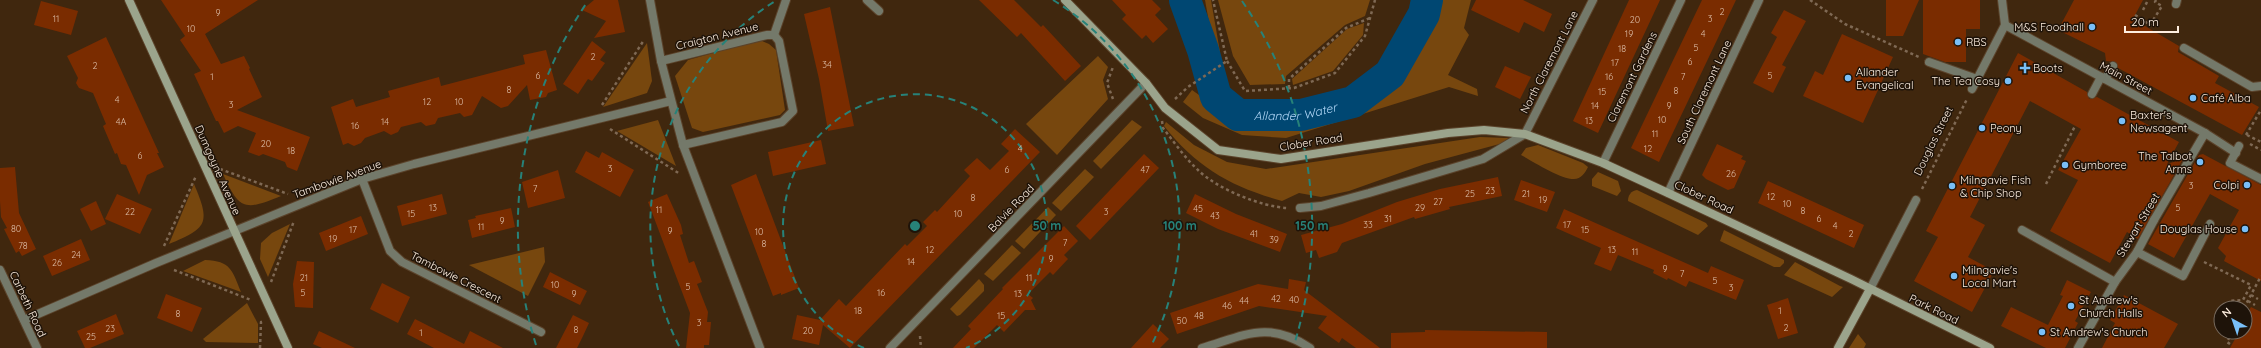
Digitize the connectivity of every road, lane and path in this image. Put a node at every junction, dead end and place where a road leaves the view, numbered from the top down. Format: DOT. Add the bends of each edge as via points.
graph roads {
  1 [pos="129,0"];
  2 [pos="650,0"];
  3 [pos="786,0"];
  4 [pos="867,0"];
  5 [pos="1065,0"];
  6 [pos="1213,0"];
  7 [pos="1375,0"];
  8 [pos="1592,0"];
  9 [pos="1681,0"];
  10 [pos="1759,0"];
  11 [pos="1810,0"];
  12 [pos="2002,0"];
  13 [pos="2148,0"];
  14 [pos="2156,0"];
  15 [pos="879,10"];
  16 [pos="2143,10"];
  17 [pos="2135,15"];
  18 [pos="1370,18"];
  19 [pos="654,24"];
  20 [pos="2004,25"];
  21 [pos="774,35"];
  22 [pos="2184,48"];
  23 [pos="1122,58"];
  24 [pos="661,61"];
  25 [pos="1227,61"];
  26 [pos="1929,62"];
  27 [pos="2113,66"];
  28 [pos="1977,78"];
  29 [pos="2103,78"];
  30 [pos="1146,83"];
  31 [pos="2261,86"];
  32 [pos="1289,88"];
  33 [pos="1972,89"];
  34 [pos="2092,94"];
  35 [pos="671,101"];
  36 [pos="1122,108"];
  37 [pos="1164,108"];
  38 [pos="2261,110"];
  39 [pos="593,121"];
  40 [pos="2076,126"];
  41 [pos="2205,133"];
  42 [pos="1525,134"];
  43 [pos="2246,135"];
  44 [pos="2261,142"];
  45 [pos="682,145"];
  46 [pos="2239,146"];
  47 [pos="202,162"];
  48 [pos="1603,163"];
  49 [pos="362,179"];
  50 [pos="2261,179"];
  51 [pos="2046,184"];
  52 [pos="698,186"];
  53 [pos="1668,193"];
  54 [pos="1916,200"];
  55 [pos="303,202"];
  56 [pos="1300,208"];
  57 [pos="2210,224"];
  58 [pos="2022,230"];
  59 [pos="234,232"];
  60 [pos="2137,252"];
  61 [pos="2193,256"];
  62 [pos="156,263"];
  63 [pos="0,270"];
  64 [pos="2261,276"];
  65 [pos="2115,282"];
  66 [pos="1870,288"];
  67 [pos="2251,295"];
  68 [pos="265,299"];
  69 [pos="2258,299"];
  70 [pos="2243,300"];
  71 [pos="2248,300"];
  72 [pos="269,307"];
  73 [pos="273,316"];
  74 [pos="24,320"];
  75 [pos="541,332"];
  76 [pos="2228,340"];
  77 [pos="2230,344"];
  78 [pos="37,348"];
  79 [pos="260,348"];
  80 [pos="288,348"];
  81 [pos="760,348"];
  82 [pos="890,348"];
  83 [pos="1202,348"];
  84 [pos="1310,348"];
  85 [pos="1838,348"];
  86 [pos="1990,348"];
  87 [pos="2078,348"];
  1 -- 47 [label="street, Dumgoyne Avenue"];
  2 -- 19 [label="street"];
  3 -- 21 [label="street"];
  4 -- 15 [label="street"];
  5 -- 23 [label="street, Clober Road"];
  6 -- 25 [label="path"];
  7 -- 18 [label="path"];
  8 -- 42 [label="street, North Claremont Lane"];
  9 -- 48 [label="street, Claremont Gardens"];
  10 -- 53 [label="street, South Claremont Lane"];
  11 -- 26 [label="path" via="1845,24"];
  12 -- 20 [label="street"];
  13 -- 16 [label="path"];
  14 -- 17 [label="path" via="2155,2 2162,6 2150,25"];
  18 -- 32 [label="path" via="1346,28 1289,79"];
  18 -- 32 [label="path" via="1365,36 1335,73"];
  19 -- 24 [label="street"];
  19 -- 39 [label="path"];
  20 -- 28 [label="street"];
  20 -- 29 [label="street, Main Street"];
  21 -- 24 [label="street, Craigton Avenue"];
  21 -- 45 [label="street, Craigton Avenue" via="779,42 793,111 782,122"];
  22 -- 31 [label="street" via="2252,87"];
  23 -- 30 [label="street, Clober Road"];
  23 -- 36 [label="path" via="1111,69 1107,83 1111,97"];
  24 -- 35 [label="street"];
  25 -- 32 [label="path" via="1245,91"];
  25 -- 37 [label="path" via="1188,87"];
  26 -- 28 [label="street"];
  27 -- 29 [label="street"];
  28 -- 33 [label="street"];
  29 -- 34 [label="street"];
  29 -- 41 [label="street, Main Street"];
  30 -- 36 [label="street, Balvie Road"];
  30 -- 37 [label="street, Clober Road"];
  33 -- 54 [label="path, Douglas Street"];
  35 -- 39 [label="street, Tambowie Avenue"];
  35 -- 45 [label="street"];
  36 -- 82 [label="street, Balvie Road"];
  37 -- 42 [label="street, Clober Road" via="1218,150 1281,159 1448,133 1484,130"];
  37 -- 56 [label="path" via="1162,128 1198,171 1223,188 1275,207"];
  38 -- 43 [label="path"];
  39 -- 49 [label="street, Tambowie Avenue"];
  39 -- 52 [label="path"];
  40 -- 51 [label="path"];
  41 -- 46 [label="street, Main Street"];
  41 -- 60 [label="street, Stewart Street"];
  42 -- 48 [label="street, Clober Road"];
  42 -- 56 [label="street" via="1476,161 1321,206"];
  43 -- 44 [label="path"];
  43 -- 46 [label="path"];
  45 -- 52 [label="street"];
  46 -- 50 [label="street" via="2230,163"];
  47 -- 55 [label="path"];
  47 -- 59 [label="street, Dumgoyne Avenue"];
  47 -- 62 [label="path"];
  48 -- 53 [label="street, Clober Road"];
  49 -- 55 [label="street, Tambowie Avenue"];
  49 -- 75 [label="street, Tambowie Crescent" via="390,252 402,262"];
  52 -- 81 [label="street"];
  53 -- 66 [label="street, Clober Road"];
  54 -- 66 [label="street"];
  55 -- 59 [label="street, Tambowie Avenue"];
  55 -- 68 [label="path"];
  57 -- 61 [label="street"];
  58 -- 65 [label="street"];
  59 -- 62 [label="street, Tambowie Avenue"];
  59 -- 68 [label="street, Dumgoyne Avenue"];
  60 -- 61 [label="street" via="2183,276"];
  60 -- 65 [label="street, Stewart Street"];
  61 -- 70 [label="path" via="2251,285"];
  62 -- 72 [label="path"];
  62 -- 74 [label="street, Tambowie Avenue"];
  63 -- 74 [label="street, Carbeth Road"];
  64 -- 67 [label="path"];
  65 -- 87 [label="street, Stewart Street"];
  66 -- 85 [label="street"];
  66 -- 86 [label="street, Park Road"];
  67 -- 69 [label="path"];
  67 -- 71 [label="path"];
  68 -- 72 [label="street, Dumgoyne Avenue"];
  72 -- 73 [label="street, Dumgoyne Avenue"];
  73 -- 79 [label="path" via="261,322"];
  73 -- 80 [label="street, Dumgoyne Avenue"];
  74 -- 78 [label="street, Carbeth Road"];
  76 -- 77 [label="path"];
  83 -- 84 [label="street" via="1259,331 1290,336"];
}
